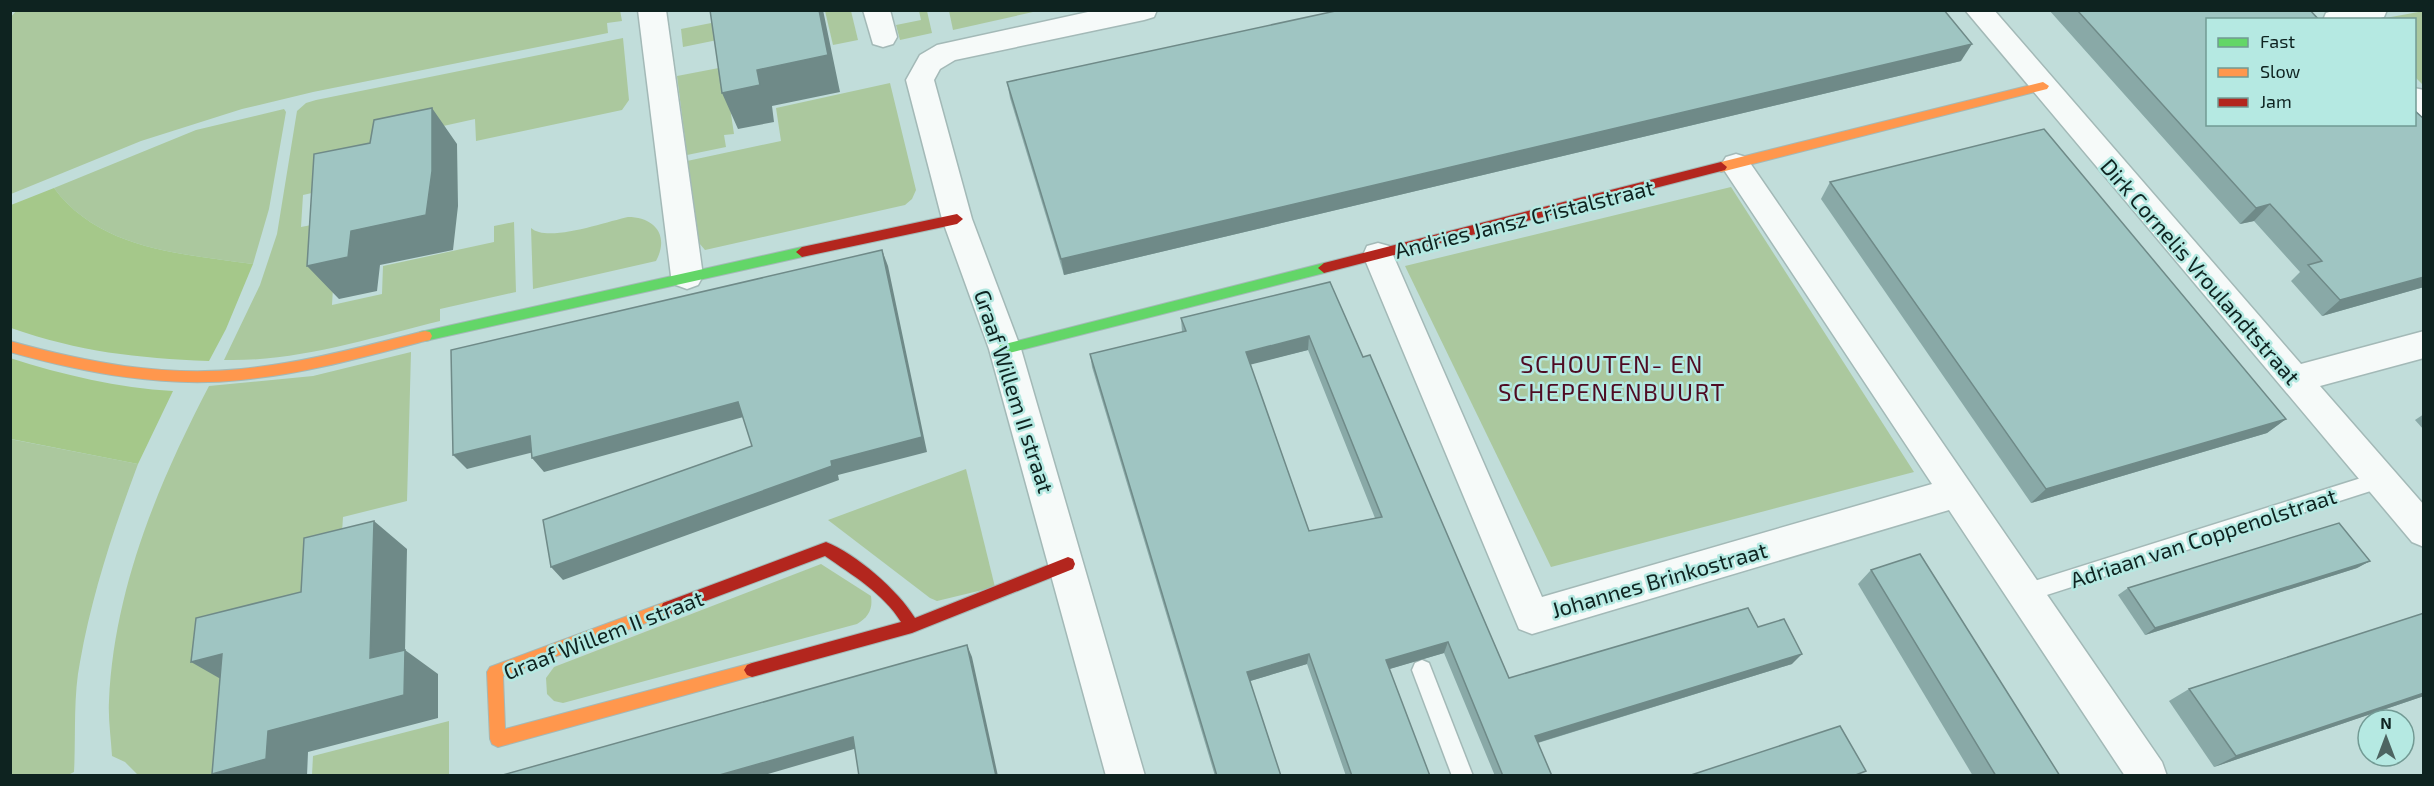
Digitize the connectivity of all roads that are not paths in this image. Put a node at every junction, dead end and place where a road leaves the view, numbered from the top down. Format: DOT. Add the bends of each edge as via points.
graph roads {
  1 [pos="652,10"];
  2 [pos="876,10"];
  3 [pos="1144,10"];
  4 [pos="1978,10"];
  5 [pos="2374,10"];
  6 [pos="1090,16"];
  7 [pos="2343,18"];
  8 [pos="883,37"];
  9 [pos="2043,86"];
  10 [pos="1736,165"];
  11 [pos="957,219"];
  12 [pos="1378,255"];
  13 [pos="687,276"];
  14 [pos="2424,344"];
  15 [pos="10,345"];
  16 [pos="1005,349"];
  17 [pos="2294,380"];
  18 [pos="2380,480"];
  19 [pos="1957,492"];
  20 [pos="2424,531"];
  21 [pos="1068,564"];
  22 [pos="2025,593"];
  23 [pos="912,626"];
  24 [pos="1422,670"];
  25 [pos="1126,776"];
  26 [pos="1463,776"];
  27 [pos="2148,776"];
  1 -- 13 [label="street"];
  2 -- 8 [label="street"];
  3 -- 6 [label="street"];
  4 -- 9 [label="street, Dirk Cornelis Vroulandtstraat"];
  5 -- 7 [label="street"];
  6 -- 11 [label="street, Graaf Willem II straat" via="947,52 930,62 920,80"];
  9 -- 10 [label="street, Andries Jansz Cristalstraat"];
  9 -- 17 [label="street, Dirk Cornelis Vroulandtstraat"];
  10 -- 12 [label="street, Andries Jansz Cristalstraat"];
  10 -- 19 [label="street"];
  11 -- 13 [label="street"];
  11 -- 16 [label="street, Graaf Willem II straat"];
  12 -- 16 [label="street, Andries Jansz Cristalstraat"];
  12 -- 19 [label="street, Johannes Brinkostraat" via="1532,617"];
  13 -- 15 [label="street" via="335,359 250,374 117,371 56,360"];
  14 -- 17 [label="street"];
  16 -- 21 [label="street, Graaf Willem II straat"];
  17 -- 18 [label="street, Dirk Cornelis Vroulandtstraat"];
  18 -- 20 [label="street, Dirk Cornelis Vroulandtstraat"];
  18 -- 22 [label="lane, Adriaan van Coppenolstraat"];
  19 -- 22 [label="street"];
  21 -- 23 [label="street, Graaf Willem II straat"];
  21 -- 25 [label="street, Graaf Willem II straat"];
  22 -- 27 [label="street"];
  23 -- 23 [label="street, Graaf Willem II straat" via="509,736 498,739 495,672 826,549 893,596"];
  24 -- 26 [label="lane"];
}
